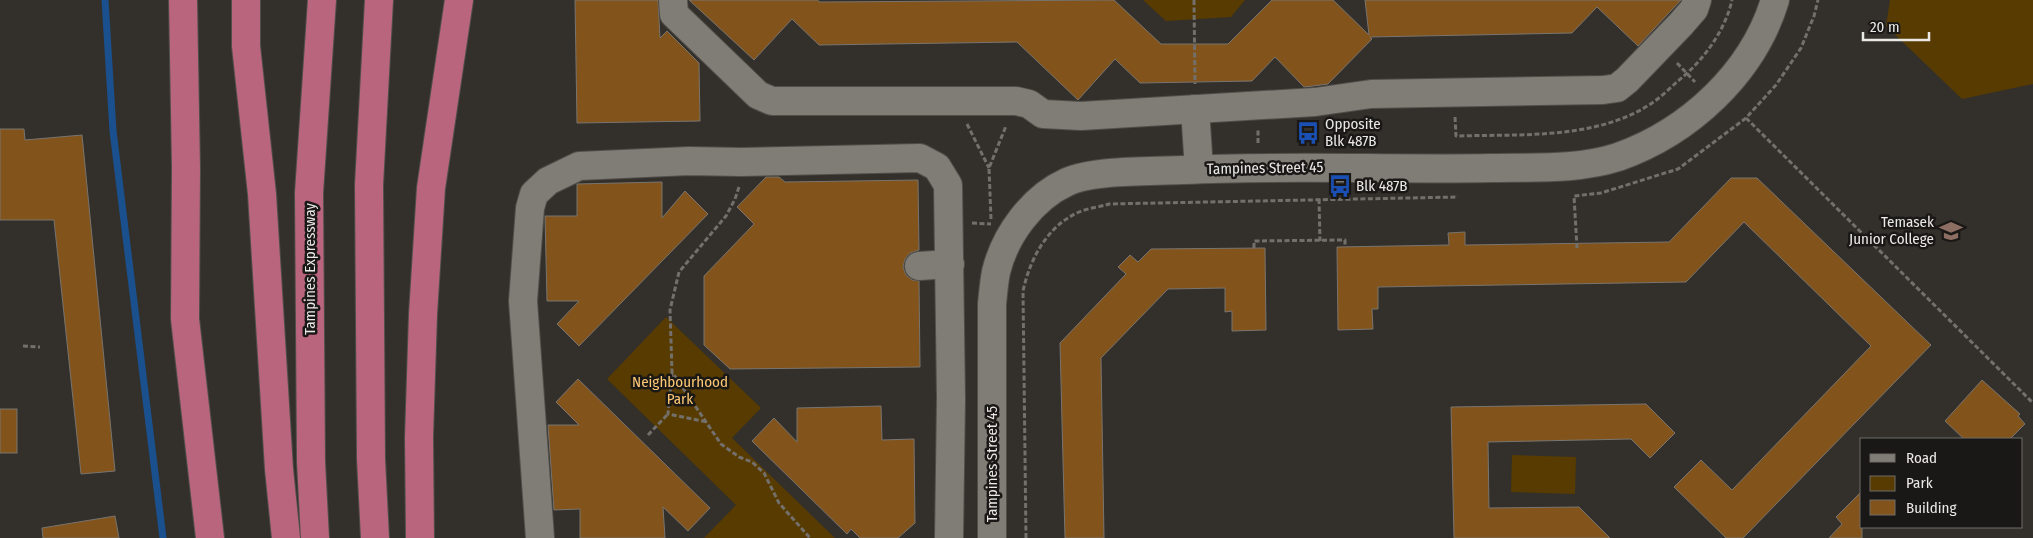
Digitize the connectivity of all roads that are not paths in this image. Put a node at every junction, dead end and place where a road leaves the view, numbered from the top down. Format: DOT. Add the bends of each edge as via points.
graph roads {
  1 [pos="183,0"];
  2 [pos="246,0"];
  3 [pos="322,0"];
  4 [pos="379,0"];
  5 [pos="459,0"];
  6 [pos="673,0"];
  7 [pos="1697,0"];
  8 [pos="1775,0"];
  9 [pos="1195,109"];
  10 [pos="1199,169"];
  11 [pos="950,264"];
  12 [pos="919,266"];
  13 [pos="210,538"];
  14 [pos="286,538"];
  15 [pos="315,538"];
  16 [pos="376,538"];
  17 [pos="420,538"];
  18 [pos="540,538"];
  19 [pos="949,538"];
  20 [pos="992,538"];
  1 -- 13 [label="highway" via="185,319"];
  2 -- 14 [label="highway" via="246,46 262,194"];
  3 -- 15 [label="highway, Tampines Expressway" via="309,193 311,462"];
  4 -- 16 [label="highway" via="369,185 371,459"];
  5 -- 17 [label="highway" via="431,188 422,314"];
  6 -- 9 [label="street" via="674,14 758,95 772,101 1016,100 1044,114 1063,116"];
  7 -- 9 [label="street" via="1681,24 1617,88 1371,94 1316,102"];
  8 -- 10 [label="street, Tampines Street 45" via="1760,36 1712,101 1664,135 1618,157 1569,166"];
  9 -- 10 [label="street"];
  10 -- 20 [label="street, Tampines Street 45" via="1091,175 1067,182 1044,196 1011,234 996,272 992,304"];
  11 -- 12 [label="street"];
  11 -- 18 [label="street" via="948,184 937,167 920,158 689,160 580,166 548,181 534,194 530,208 523,301"];
  11 -- 19 [label="street"];
}
